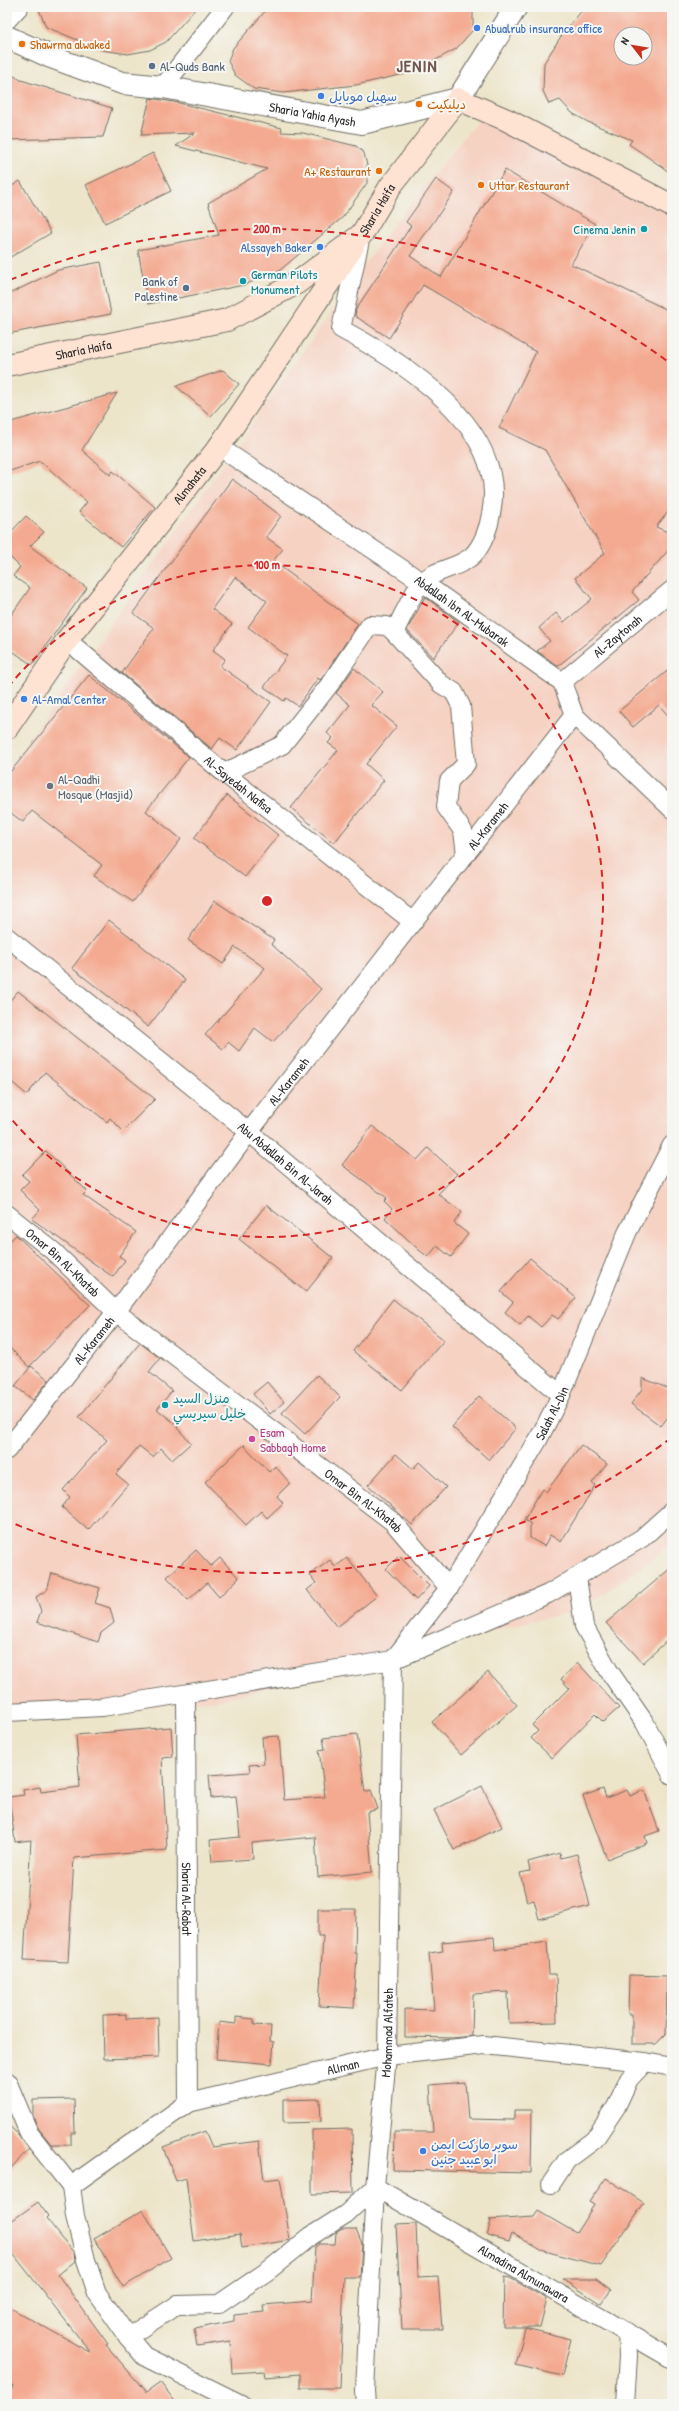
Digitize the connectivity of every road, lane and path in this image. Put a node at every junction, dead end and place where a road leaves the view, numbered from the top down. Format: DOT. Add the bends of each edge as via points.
graph roads {
  1 [pos="19,7"];
  2 [pos="225,7"];
  3 [pos="514,8"];
  4 [pos="7,20"];
  5 [pos="7,37"];
  6 [pos="163,87"];
  7 [pos="458,99"];
  8 [pos="672,206"];
  9 [pos="362,234"];
  10 [pos="7,365"];
  11 [pos="219,447"];
  12 [pos="422,582"];
  13 [pos="672,590"];
  14 [pos="394,632"];
  15 [pos="67,640"];
  16 [pos="562,682"];
  17 [pos="574,715"];
  18 [pos="7,728"];
  19 [pos="224,773"];
  20 [pos="672,809"];
  21 [pos="466,854"];
  22 [pos="413,922"];
  23 [pos="7,937"];
  24 [pos="250,1132"];
  25 [pos="672,1145"];
  26 [pos="7,1214"];
  27 [pos="116,1312"];
  28 [pos="560,1395"];
  29 [pos="7,1450"];
  30 [pos="672,1511"];
  31 [pos="577,1577"];
  32 [pos="449,1588"];
  33 [pos="393,1660"];
  34 [pos="186,1694"];
  35 [pos="7,1712"];
  36 [pos="672,1775"];
  37 [pos="387,2056"];
  38 [pos="645,2062"];
  39 [pos="672,2067"];
  40 [pos="7,2081"];
  41 [pos="188,2103"];
  42 [pos="550,2184"];
  43 [pos="71,2186"];
  44 [pos="375,2187"];
  45 [pos="626,2332"];
  46 [pos="128,2337"];
  47 [pos="672,2359"];
  48 [pos="241,2404"];
  49 [pos="366,2404"];
  50 [pos="625,2404"];
  1 -- 4 [label="street"];
  2 -- 6 [label="street"];
  3 -- 7 [label="street, Sharia Haifa"];
  5 -- 6 [label="street, Sharia Yahia Ayash" via="110,80"];
  6 -- 7 [label="street, Sharia Yahia Ayash" via="362,123"];
  7 -- 8 [label="main road" via="507,120"];
  7 -- 9 [label="main road, Sharia Haifa" via="390,187"];
  9 -- 10 [label="main road, Sharia Haifa" via="297,282 227,320"];
  9 -- 11 [label="main road, Almahata"];
  9 -- 12 [label="street" via="341,329 399,363 450,407 480,441 492,473 493,507 489,523 474,554"];
  11 -- 12 [label="street, Abdallah Ibn Al-Mubarak"];
  11 -- 15 [label="main road, Almahata"];
  12 -- 14 [label="street"];
  12 -- 16 [label="street, Abdallah Ibn Al-Mubarak"];
  13 -- 16 [label="street, Al-Zaytonah"];
  14 -- 19 [label="street" via="387,626 370,625 330,684 282,745"];
  14 -- 21 [label="street" via="441,684 454,692 461,706 466,764 449,781 446,807 463,831"];
  15 -- 18 [label="main road, Almahata"];
  15 -- 19 [label="street, Al-Sayedah Nafisa"];
  16 -- 17 [label="street"];
  17 -- 20 [label="street"];
  17 -- 21 [label="street, Al-Karameh"];
  19 -- 22 [label="street, Al-Sayedah Nafisa"];
  21 -- 22 [label="street, Al-Karameh"];
  22 -- 24 [label="street, Al-Karameh"];
  23 -- 24 [label="street, Abu Abdallah Bin Al-Jarah"];
  24 -- 27 [label="street, Al-Karameh"];
  24 -- 28 [label="street, Abu Abdallah Bin Al-Jarah"];
  25 -- 28 [label="street, Salah Al-Din" via="627,1233"];
  26 -- 27 [label="street, Omar Bin Al-Khatab" via="53,1251"];
  27 -- 29 [label="street, Al-Karameh"];
  27 -- 32 [label="street, Omar Bin Al-Khatab" via="393,1522"];
  28 -- 32 [label="street, Salah Al-Din" via="538,1440"];
  30 -- 31 [label="street" via="642,1538"];
  31 -- 33 [label="street" via="548,1594"];
  31 -- 36 [label="street" via="584,1626 609,1671 645,1723"];
  32 -- 33 [label="street, Salah Al-Din"];
  33 -- 34 [label="street"];
  33 -- 37 [label="street, Mohammad Alfateh"];
  34 -- 35 [label="street" via="102,1707"];
  34 -- 41 [label="street, Sharia Al-Rabat"];
  37 -- 38 [label="street, AlIman" via="484,2045"];
  37 -- 41 [label="street, AlIman"];
  37 -- 44 [label="street, Mohammad Alfateh"];
  38 -- 39 [label="street, AlIman"];
  38 -- 42 [label="street" via="629,2079 616,2107 594,2140 567,2160"];
  40 -- 43 [label="street" via="29,2132"];
  41 -- 43 [label="street, AlIman"];
  43 -- 46 [label="street" via="75,2216 97,2293"];
  44 -- 45 [label="street, Almadina Almunawara"];
  44 -- 46 [label="street" via="346,2214 311,2236 268,2270 218,2304 177,2305"];
  44 -- 49 [label="street, Mohammad Alfateh"];
  45 -- 47 [label="street, Almadina Almunawara"];
  45 -- 50 [label="street" via="628,2356"];
  46 -- 48 [label="street" via="144,2356"];
}
